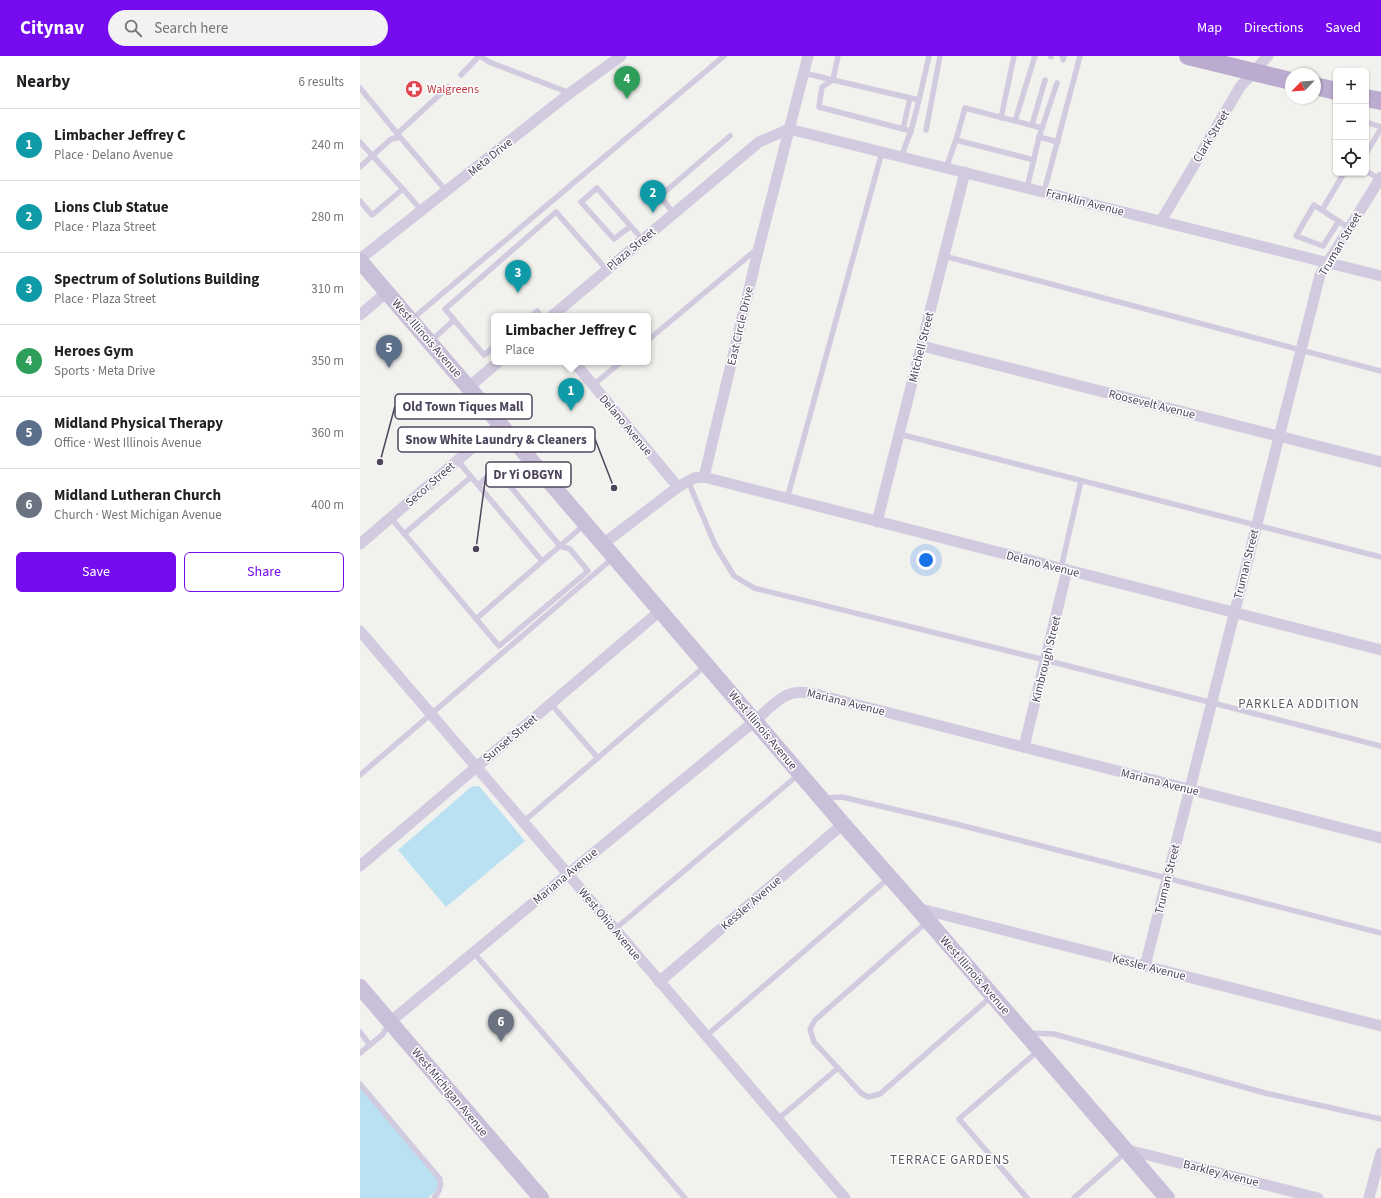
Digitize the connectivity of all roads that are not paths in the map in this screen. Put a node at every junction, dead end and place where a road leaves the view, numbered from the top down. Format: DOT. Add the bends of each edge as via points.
graph roads {
  1 [pos="480,56"];
  2 [pos="621,56"];
  3 [pos="724,56"];
  4 [pos="808,56"];
  5 [pos="838,56"];
  6 [pos="929,56"];
  7 [pos="940,56"];
  8 [pos="1014,56"];
  9 [pos="1035,56"];
  10 [pos="1080,56"];
  11 [pos="1188,56"];
  12 [pos="1268,56"];
  13 [pos="1254,72"];
  14 [pos="804,73"];
  15 [pos="461,76"];
  16 [pos="833,80"];
  17 [pos="1045,80"];
  18 [pos="1285,80"];
  19 [pos="1058,83"];
  20 [pos="448,87"];
  21 [pos="1321,87"];
  22 [pos="360,88"];
  23 [pos="1333,90"];
  24 [pos="570,94"];
  25 [pos="910,98"];
  26 [pos="1369,99"];
  27 [pos="920,100"];
  28 [pos="1381,101"];
  29 [pos="1001,118"];
  30 [pos="1015,121"];
  31 [pos="1369,123"];
  32 [pos="1032,125"];
  33 [pos="1042,128"];
  34 [pos="1381,128"];
  35 [pos="789,129"];
  36 [pos="903,129"];
  37 [pos="926,130"];
  38 [pos="911,131"];
  39 [pos="399,135"];
  40 [pos="730,136"];
  41 [pos="1039,137"];
  42 [pos="956,140"];
  43 [pos="360,142"];
  44 [pos="1058,142"];
  45 [pos="1369,149"];
  46 [pos="882,152"];
  47 [pos="372,156"];
  48 [pos="901,157"];
  49 [pos="1034,160"];
  50 [pos="360,167"];
  51 [pos="946,168"];
  52 [pos="965,172"];
  53 [pos="1369,172"];
  54 [pos="1342,176"];
  55 [pos="1380,178"];
  56 [pos="1027,188"];
  57 [pos="403,190"];
  58 [pos="447,192"];
  59 [pos="1044,192"];
  60 [pos="360,201"];
  61 [pos="1322,210"];
  62 [pos="422,211"];
  63 [pos="674,214"];
  64 [pos="1161,221"];
  65 [pos="1339,221"];
  66 [pos="631,226"];
  67 [pos="1349,228"];
  68 [pos="643,240"];
  69 [pos="759,247"];
  70 [pos="944,256"];
  71 [pos="360,260"];
  72 [pos="1327,263"];
  73 [pos="607,270"];
  74 [pos="1381,276"];
  75 [pos="387,292"];
  76 [pos="556,313"];
  77 [pos="360,315"];
  78 [pos="411,320"];
  79 [pos="454,320"];
  80 [pos="651,337"];
  81 [pos="430,342"];
  82 [pos="922,346"];
  83 [pos="491,349"];
  84 [pos="1301,350"];
  85 [pos="495,365"];
  86 [pos="576,365"];
  87 [pos="617,365"];
  88 [pos="1381,371"];
  89 [pos="593,385"];
  90 [pos="469,387"];
  91 [pos="500,424"];
  92 [pos="899,434"];
  93 [pos="1279,436"];
  94 [pos="457,460"];
  95 [pos="1381,462"];
  96 [pos="471,477"];
  97 [pos="704,477"];
  98 [pos="688,481"];
  99 [pos="1081,481"];
  100 [pos="478,485"];
  101 [pos="678,487"];
  102 [pos="787,498"];
  103 [pos="391,518"];
  104 [pos="877,522"];
  105 [pos="586,523"];
  106 [pos="1256,526"];
  107 [pos="404,534"];
  108 [pos="360,544"];
  109 [pos="603,544"];
  110 [pos="560,546"];
  111 [pos="614,557"];
  112 [pos="1381,557"];
  113 [pos="542,561"];
  114 [pos="1064,569"];
  115 [pos="661,610"];
  116 [pos="1234,612"];
  117 [pos="476,619"];
  118 [pos="360,631"];
  119 [pos="1381,650"];
  120 [pos="1045,660"];
  121 [pos="707,664"];
  122 [pos="1211,703"];
  123 [pos="551,704"];
  124 [pos="431,714"];
  125 [pos="756,720"];
  126 [pos="1381,746"];
  127 [pos="1024,747"];
  128 [pos="598,758"];
  129 [pos="476,767"];
  130 [pos="800,773"];
  131 [pos="360,775"];
  132 [pos="1190,790"];
  133 [pos="821,798"];
  134 [pos="523,822"];
  135 [pos="843,824"];
  136 [pos="1381,838"];
  137 [pos="360,866"];
  138 [pos="568,874"];
  139 [pos="890,877"];
  140 [pos="1167,879"];
  141 [pos="917,908"];
  142 [pos="928,921"];
  143 [pos="615,930"];
  144 [pos="1381,933"];
  145 [pos="474,953"];
  146 [pos="1145,966"];
  147 [pos="659,982"];
  148 [pos="360,987"];
  149 [pos="993,996"];
  150 [pos="390,1022"];
  151 [pos="1381,1026"];
  152 [pos="360,1032"];
  153 [pos="1025,1033"];
  154 [pos="706,1036"];
  155 [pos="370,1045"];
  156 [pos="1039,1050"];
  157 [pos="360,1053"];
  158 [pos="838,1068"];
  159 [pos="360,1084"];
  160 [pos="1381,1119"];
  161 [pos="777,1120"];
  162 [pos="1125,1150"];
  163 [pos="1381,1153"];
  164 [pos="1023,1197"];
  165 [pos="434,1198"];
  166 [pos="541,1198"];
  167 [pos="685,1198"];
  168 [pos="843,1198"];
  169 [pos="1074,1198"];
  170 [pos="1167,1198"];
  171 [pos="1318,1198"];
  172 [pos="1369,1198"];
  1 -- 15 [label="lane"];
  1 -- 24 [label="lane" via="489,62"];
  2 -- 24 [label="street, Meta Drive"];
  3 -- 78 [label="lane"];
  4 -- 14 [label="street, East Circle Drive"];
  5 -- 16 [label="lane"];
  6 -- 27 [label="lane"];
  7 -- 37 [label="lane"];
  8 -- 29 [label="lane"];
  9 -- 30 [label="lane"];
  10 -- 44 [label="lane"];
  11 -- 13 [label="main road"];
  12 -- 13 [label="street, Clark Street"];
  13 -- 18 [label="main road"];
  13 -- 64 [label="street, Clark Street" via="1240,87"];
  14 -- 16 [label="lane"];
  14 -- 35 [label="street, East Circle Drive"];
  16 -- 25 [label="lane"];
  16 -- 36 [label="lane" via="822,87 819,107"];
  17 -- 32 [label="lane"];
  19 -- 33 [label="lane"];
  20 -- 39 [label="lane"];
  21 -- 23 [label="main road"];
  22 -- 39 [label="lane"];
  24 -- 58 [label="street, Meta Drive"];
  25 -- 27 [label="lane"];
  25 -- 36 [label="lane"];
  26 -- 28 [label="main road"];
  27 -- 38 [label="lane"];
  29 -- 30 [label="lane"];
  29 -- 42 [label="lane" via="965,108"];
  30 -- 32 [label="lane"];
  31 -- 34 [label="lane"];
  32 -- 33 [label="lane"];
  33 -- 41 [label="lane"];
  34 -- 45 [label="lane"];
  35 -- 46 [label="street, Franklin Avenue"];
  35 -- 63 [label="street, Plaza Street" via="759,142"];
  35 -- 69 [label="street, East Circle Drive"];
  36 -- 38 [label="lane"];
  38 -- 48 [label="lane"];
  39 -- 47 [label="lane"];
  39 -- 58 [label="lane"];
  40 -- 63 [label="lane" via="660,196"];
  41 -- 44 [label="lane"];
  41 -- 49 [label="lane"];
  42 -- 49 [label="lane"];
  42 -- 51 [label="lane"];
  43 -- 47 [label="lane"];
  44 -- 59 [label="lane"];
  46 -- 48 [label="street, Franklin Avenue"];
  46 -- 102 [label="lane"];
  47 -- 50 [label="lane"];
  47 -- 57 [label="lane"];
  48 -- 51 [label="street, Franklin Avenue"];
  49 -- 56 [label="lane"];
  51 -- 52 [label="street, Franklin Avenue"];
  52 -- 56 [label="street, Franklin Avenue"];
  52 -- 70 [label="street, Mitchell Street"];
  53 -- 55 [label="lane"];
  54 -- 61 [label="lane"];
  55 -- 67 [label="street, Truman Street"];
  56 -- 59 [label="street, Franklin Avenue"];
  57 -- 60 [label="lane" via="372,215"];
  57 -- 62 [label="lane"];
  58 -- 62 [label="street, Meta Drive"];
  59 -- 64 [label="street, Franklin Avenue"];
  61 -- 65 [label="lane"];
  61 -- 65 [label="lane" via="1314,205 1296,236 1323,246"];
  62 -- 71 [label="street, Meta Drive"];
  63 -- 68 [label="street, Plaza Street"];
  64 -- 72 [label="street, Franklin Avenue"];
  65 -- 67 [label="lane"];
  66 -- 66 [label="lane" via="597,188 581,202 614,239"];
  66 -- 68 [label="lane"];
  67 -- 72 [label="street, Truman Street"];
  68 -- 73 [label="street, Plaza Street"];
  69 -- 80 [label="lane"];
  69 -- 97 [label="street, East Circle Drive"];
  70 -- 82 [label="street, Mitchell Street"];
  70 -- 84 [label="lane"];
  71 -- 75 [label="main road, West Illinois Avenue"];
  72 -- 74 [label="street, Franklin Avenue"];
  72 -- 84 [label="street, Truman Street" via="1320,275"];
  73 -- 76 [label="street, Plaza Street"];
  73 -- 79 [label="lane" via="556,212 445,309"];
  75 -- 77 [label="street"];
  75 -- 78 [label="main road, West Illinois Avenue"];
  78 -- 81 [label="main road, West Illinois Avenue"];
  79 -- 81 [label="lane"];
  79 -- 83 [label="lane" via="484,355"];
  81 -- 90 [label="main road, West Illinois Avenue"];
  82 -- 92 [label="street, Mitchell Street"];
  82 -- 93 [label="street, Roosevelt Avenue"];
  84 -- 88 [label="lane"];
  84 -- 93 [label="street, Truman Street"];
  85 -- 90 [label="street"];
  86 -- 89 [label="street, Delano Avenue"];
  87 -- 89 [label="lane"];
  89 -- 101 [label="street, Delano Avenue"];
  90 -- 91 [label="main road, West Illinois Avenue"];
  91 -- 94 [label="street, Secor Street"];
  91 -- 105 [label="main road, West Illinois Avenue"];
  92 -- 99 [label="lane"];
  92 -- 104 [label="street, Mitchell Street"];
  93 -- 95 [label="street, Roosevelt Avenue"];
  93 -- 106 [label="street, Truman Street"];
  94 -- 96 [label="lane"];
  94 -- 103 [label="street, Secor Street"];
  96 -- 100 [label="lane"];
  96 -- 107 [label="lane"];
  97 -- 98 [label="street"];
  97 -- 102 [label="street, Delano Avenue"];
  98 -- 101 [label="street"];
  98 -- 120 [label="lane" via="715,546 734,576 754,588"];
  99 -- 106 [label="lane"];
  99 -- 114 [label="lane"];
  100 -- 110 [label="lane" via="496,469"];
  100 -- 113 [label="lane"];
  101 -- 109 [label="street"];
  102 -- 104 [label="street, Delano Avenue"];
  103 -- 107 [label="lane"];
  103 -- 108 [label="street, Secor Street"];
  104 -- 114 [label="street, Delano Avenue"];
  105 -- 109 [label="main road, West Illinois Avenue"];
  105 -- 110 [label="lane"];
  106 -- 112 [label="lane"];
  106 -- 116 [label="street, Truman Street"];
  107 -- 117 [label="lane"];
  109 -- 111 [label="main road, West Illinois Avenue"];
  110 -- 113 [label="lane"];
  110 -- 117 [label="lane" via="570,549 588,571 499,646"];
  111 -- 115 [label="main road, West Illinois Avenue"];
  111 -- 124 [label="lane"];
  113 -- 117 [label="lane"];
  114 -- 116 [label="street, Delano Avenue"];
  114 -- 120 [label="street, Kimbrough Street"];
  115 -- 121 [label="main road, West Illinois Avenue"];
  115 -- 123 [label="street, Sunset Street"];
  116 -- 119 [label="street, Delano Avenue"];
  116 -- 122 [label="street, Truman Street"];
  118 -- 124 [label="street, West Ohio Avenue"];
  120 -- 122 [label="lane"];
  120 -- 127 [label="street, Kimbrough Street"];
  121 -- 125 [label="main road, West Illinois Avenue"];
  121 -- 128 [label="lane"];
  122 -- 126 [label="lane"];
  122 -- 132 [label="street, Truman Street"];
  123 -- 128 [label="lane"];
  123 -- 129 [label="street, Sunset Street"];
  124 -- 129 [label="street, West Ohio Avenue"];
  124 -- 131 [label="lane"];
  125 -- 127 [label="street, Mariana Avenue" via="785,695 801,691"];
  125 -- 130 [label="main road, West Illinois Avenue"];
  125 -- 138 [label="street, Mariana Avenue"];
  127 -- 132 [label="street, Mariana Avenue"];
  128 -- 134 [label="lane"];
  129 -- 134 [label="street, West Ohio Avenue"];
  129 -- 137 [label="street, Sunset Street"];
  130 -- 133 [label="main road, West Illinois Avenue"];
  130 -- 143 [label="lane"];
  132 -- 136 [label="street, Mariana Avenue"];
  132 -- 140 [label="street, Truman Street"];
  133 -- 135 [label="main road, West Illinois Avenue"];
  133 -- 140 [label="lane" via="842,797"];
  134 -- 138 [label="street, West Ohio Avenue"];
  135 -- 139 [label="main road, West Illinois Avenue"];
  135 -- 147 [label="street, Kessler Avenue"];
  138 -- 143 [label="street, West Ohio Avenue"];
  138 -- 145 [label="street, Mariana Avenue"];
  139 -- 141 [label="main road, West Illinois Avenue"];
  139 -- 154 [label="lane"];
  140 -- 144 [label="lane"];
  140 -- 146 [label="street, Truman Street"];
  141 -- 142 [label="main road, West Illinois Avenue"];
  141 -- 146 [label="street, Kessler Avenue"];
  142 -- 149 [label="main road, West Illinois Avenue"];
  142 -- 158 [label="lane" via="815,1020 810,1029 814,1042"];
  143 -- 147 [label="street, West Ohio Avenue"];
  145 -- 150 [label="street, Mariana Avenue"];
  145 -- 167 [label="lane"];
  146 -- 151 [label="street, Kessler Avenue"];
  147 -- 154 [label="street, West Ohio Avenue"];
  148 -- 150 [label="main road, West Michigan Avenue"];
  149 -- 153 [label="main road, West Illinois Avenue"];
  149 -- 158 [label="lane" via="880,1094 868,1098"];
  150 -- 155 [label="lane" via="382,1035"];
  150 -- 166 [label="main road, West Michigan Avenue"];
  152 -- 155 [label="lane"];
  153 -- 156 [label="main road, West Illinois Avenue"];
  153 -- 160 [label="lane" via="1054,1034 1265,1092"];
  154 -- 161 [label="street, West Ohio Avenue"];
  155 -- 157 [label="lane"];
  156 -- 162 [label="main road, West Illinois Avenue"];
  156 -- 164 [label="lane" via="959,1119"];
  158 -- 161 [label="lane"];
  159 -- 165 [label="lane" via="440,1180 439,1191"];
  161 -- 168 [label="street, West Ohio Avenue"];
  162 -- 169 [label="lane"];
  162 -- 170 [label="main road, West Illinois Avenue"];
  162 -- 171 [label="street, Barkley Avenue"];
  163 -- 172 [label="street"];
}
